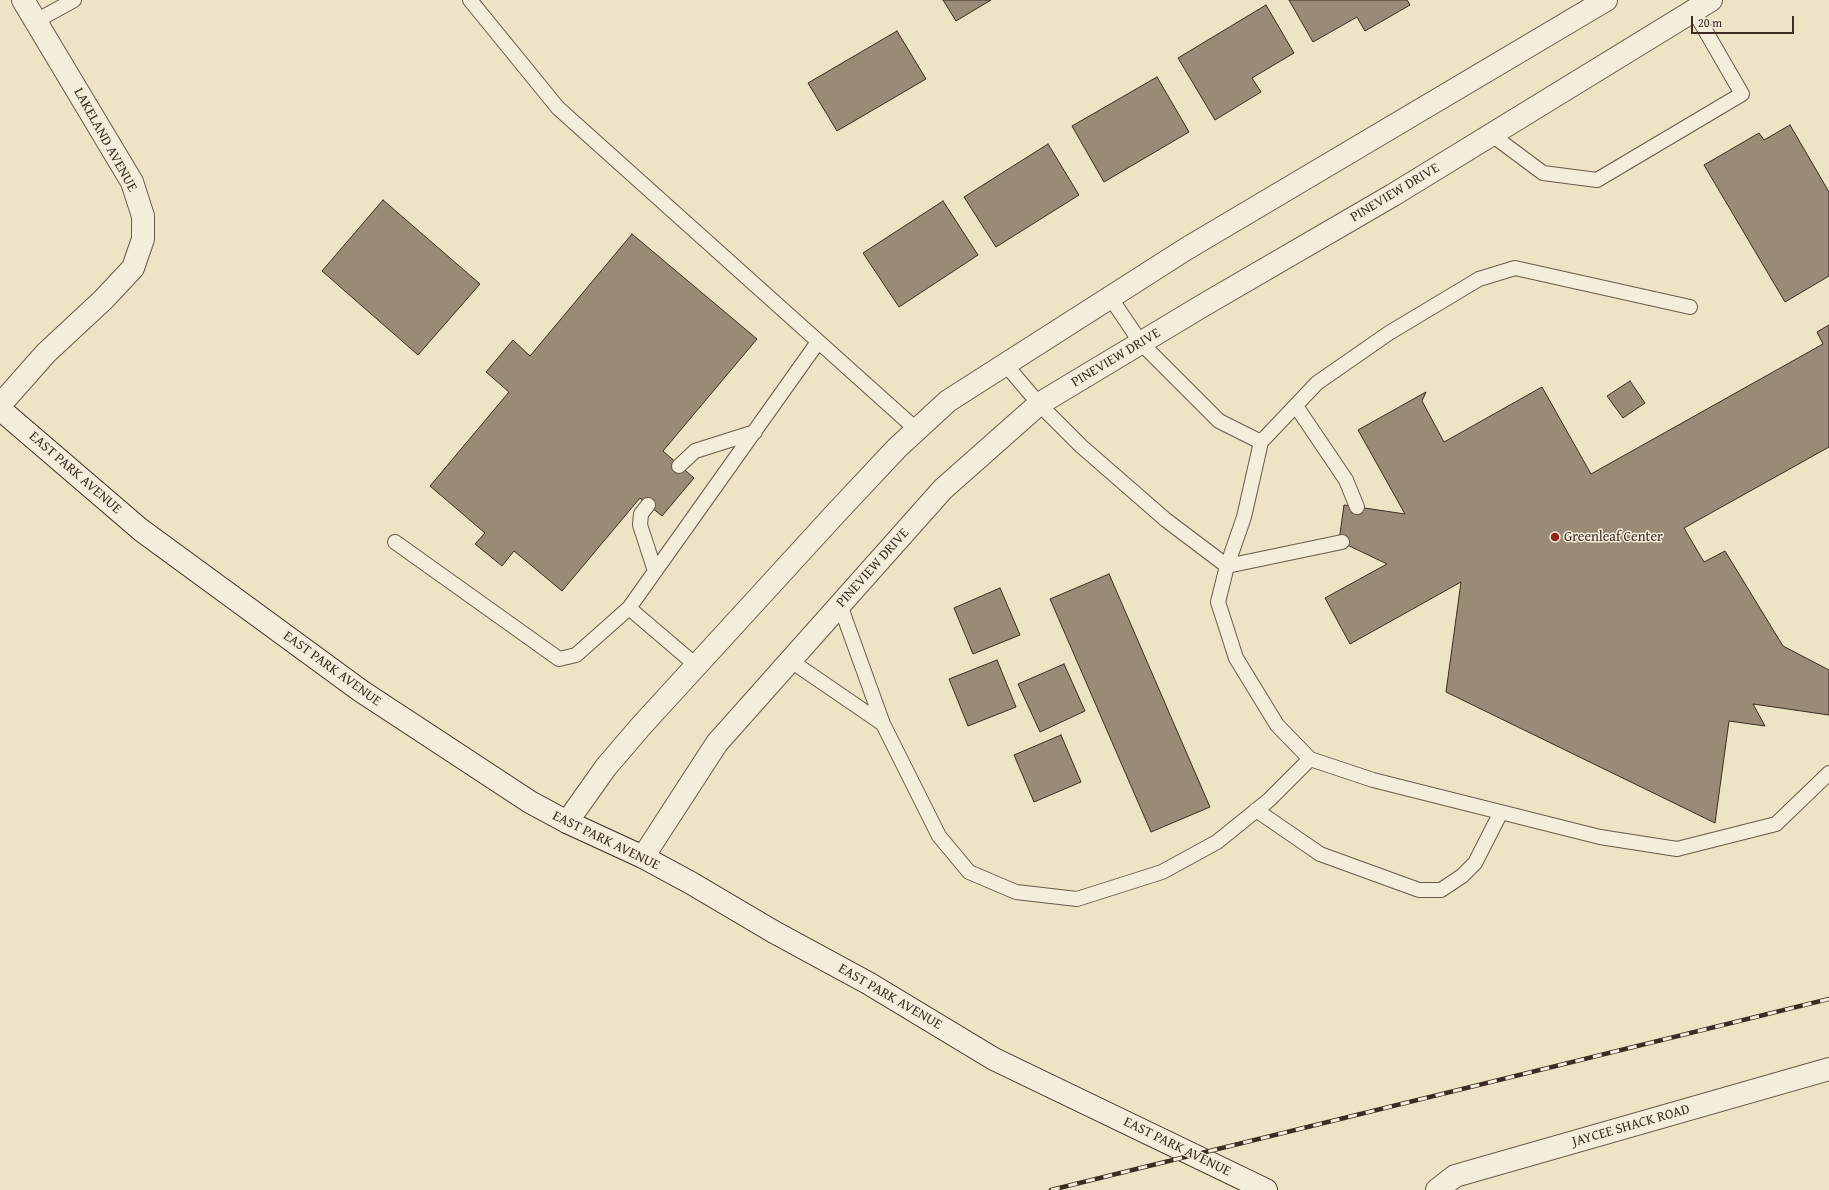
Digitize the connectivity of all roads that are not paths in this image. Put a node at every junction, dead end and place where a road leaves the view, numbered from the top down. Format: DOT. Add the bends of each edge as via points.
graph roads {
  1 [pos="24,0"];
  2 [pos="74,0"];
  3 [pos="470,0"];
  4 [pos="1606,0"];
  5 [pos="1702,5"];
  6 [pos="36,21"];
  7 [pos="1492,135"];
  8 [pos="1110,297"];
  9 [pos="1690,307"];
  10 [pos="818,342"];
  11 [pos="1141,343"];
  12 [pos="1006,365"];
  13 [pos="1039,404"];
  14 [pos="0,405"];
  15 [pos="1296,406"];
  16 [pos="0,409"];
  17 [pos="917,430"];
  18 [pos="755,432"];
  19 [pos="1261,442"];
  20 [pos="679,466"];
  21 [pos="648,505"];
  22 [pos="1357,507"];
  23 [pos="395,542"];
  24 [pos="1342,542"];
  25 [pos="1227,566"];
  26 [pos="655,571"];
  27 [pos="840,605"];
  28 [pos="629,608"];
  29 [pos="790,660"];
  30 [pos="697,666"];
  31 [pos="883,724"];
  32 [pos="1310,759"];
  33 [pos="1829,773"];
  34 [pos="1256,810"];
  35 [pos="1501,812"];
  36 [pos="567,822"];
  37 [pos="644,857"];
  38 [pos="1829,1070"];
  39 [pos="1266,1190"];
  40 [pos="1437,1190"];
  1 -- 6 [label="street, LAKELAND AVENUE"];
  2 -- 6 [label="lane"];
  3 -- 10 [label="lane" via="558,108"];
  4 -- 8 [label="street" via="1186,249"];
  5 -- 7 [label="street, PINEVIEW DRIVE"];
  5 -- 7 [label="lane" via="1742,94 1597,180 1543,173"];
  6 -- 14 [label="street, LAKELAND AVENUE" via="132,182 143,216 143,240 133,268 46,353"];
  7 -- 11 [label="street, PINEVIEW DRIVE"];
  8 -- 11 [label="lane"];
  8 -- 12 [label="street"];
  9 -- 15 [label="lane" via="1515,268 1479,279 1389,333 1318,383"];
  10 -- 17 [label="lane"];
  10 -- 18 [label="lane"];
  11 -- 13 [label="street, PINEVIEW DRIVE"];
  11 -- 19 [label="lane" via="1219,421"];
  12 -- 13 [label="lane"];
  12 -- 17 [label="street" via="948,402"];
  13 -- 25 [label="lane" via="1081,446 1166,520"];
  13 -- 27 [label="street, PINEVIEW DRIVE" via="944,489"];
  15 -- 19 [label="lane"];
  15 -- 22 [label="lane" via="1346,480"];
  16 -- 36 [label="street, EAST PARK AVENUE" via="141,530 301,648 408,723 530,802"];
  17 -- 30 [label="street" via="836,513"];
  18 -- 20 [label="lane" via="695,451"];
  18 -- 26 [label="lane"];
  19 -- 25 [label="lane" via="1244,517"];
  21 -- 26 [label="lane" via="641,514 640,525"];
  23 -- 28 [label="lane" via="559,659 576,655"];
  24 -- 25 [label="lane"];
  25 -- 32 [label="lane" via="1218,602 1236,658 1277,725"];
  26 -- 28 [label="lane"];
  27 -- 29 [label="street, PINEVIEW DRIVE"];
  27 -- 31 [label="lane"];
  28 -- 30 [label="lane"];
  29 -- 31 [label="lane"];
  29 -- 37 [label="street, PINEVIEW DRIVE" via="717,743"];
  30 -- 36 [label="street" via="606,767"];
  31 -- 34 [label="lane" via="939,836 969,872 1016,892 1077,899 1162,872 1217,842"];
  32 -- 34 [label="lane"];
  32 -- 35 [label="lane" via="1373,780"];
  33 -- 35 [label="lane" via="1776,824 1678,849 1600,837"];
  34 -- 35 [label="lane" via="1320,854 1419,890 1441,890 1462,876 1475,863"];
  36 -- 37 [label="street, EAST PARK AVENUE"];
  37 -- 39 [label="street, EAST PARK AVENUE" via="868,983 994,1058"];
  38 -- 40 [label="street, JAYCEE SHACK ROAD" via="1455,1176"];
}
